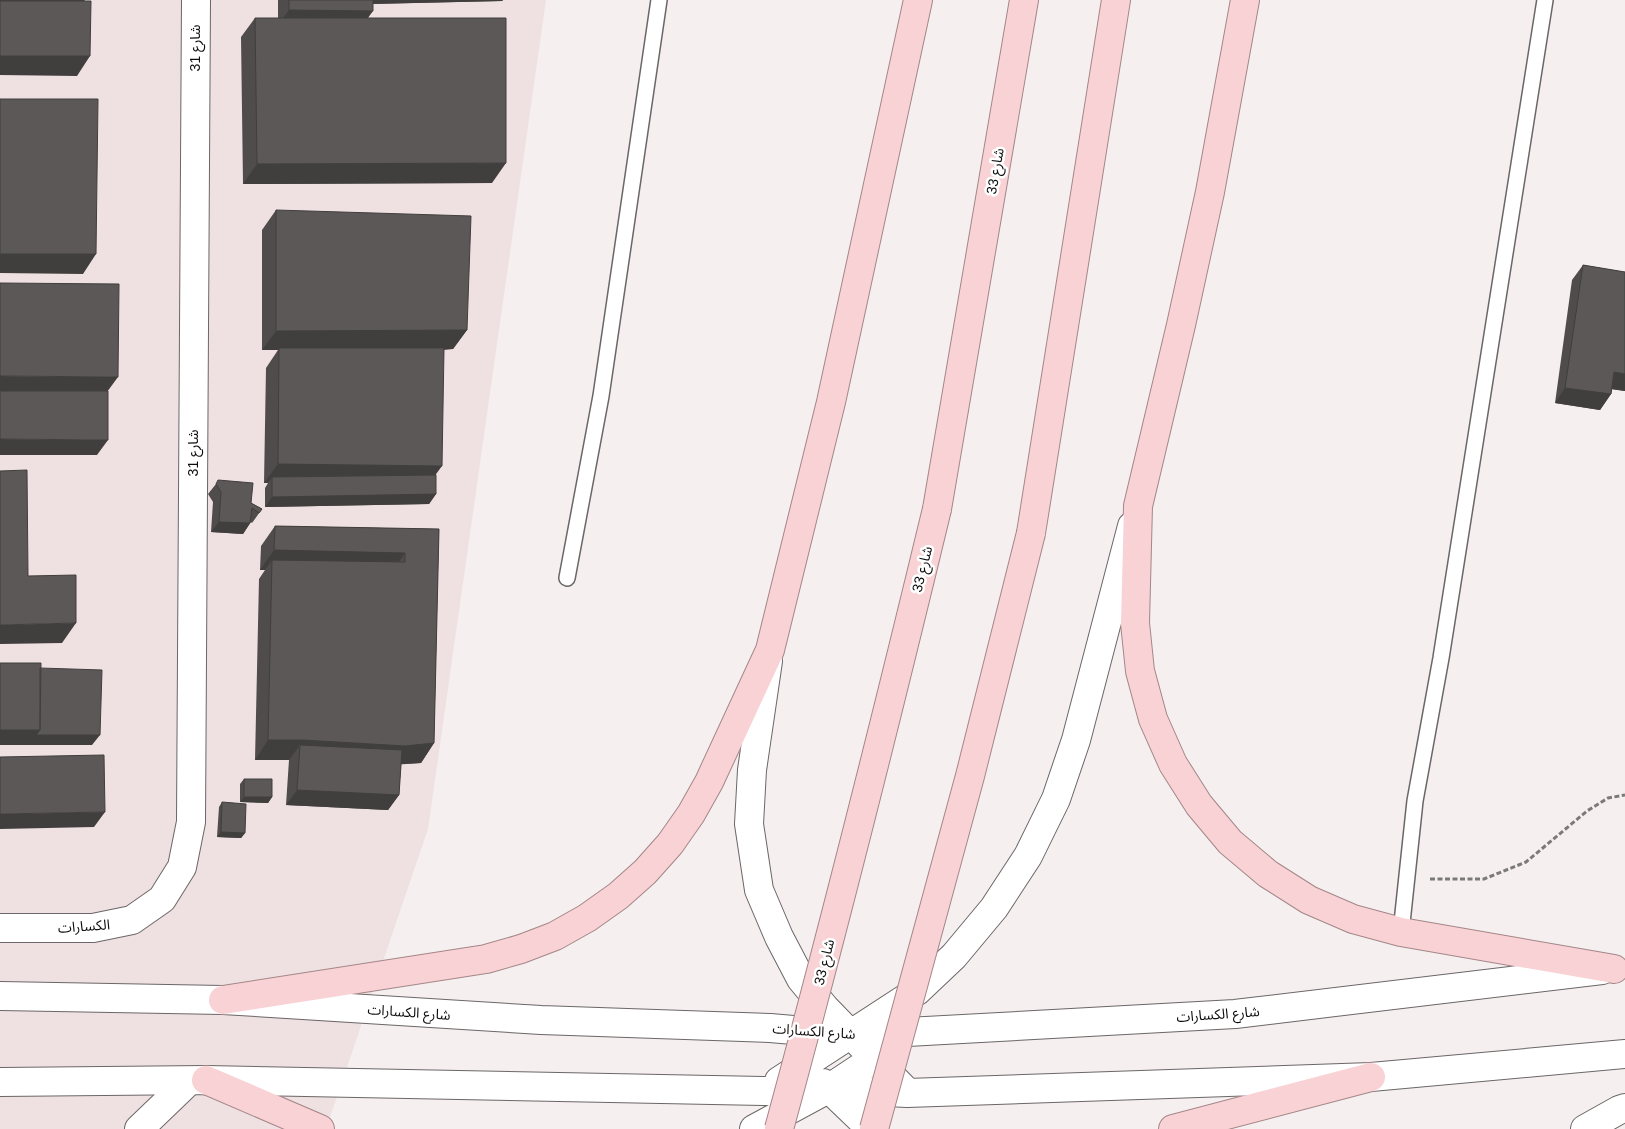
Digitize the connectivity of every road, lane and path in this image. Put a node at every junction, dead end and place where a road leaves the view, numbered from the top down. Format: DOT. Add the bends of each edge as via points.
graph roads {
  1 [pos="196,0"];
  2 [pos="659,0"];
  3 [pos="918,0"];
  4 [pos="1024,0"];
  5 [pos="1116,0"];
  6 [pos="1245,0"];
  7 [pos="1545,0"];
  8 [pos="1138,506"];
  9 [pos="567,578"];
  10 [pos="770,650"];
  11 [pos="1625,796"];
  12 [pos="1407,879"];
  13 [pos="162,899"];
  14 [pos="0,928"];
  15 [pos="1401,932"];
  16 [pos="1619,968"];
  17 [pos="0,996"];
  18 [pos="223,1000"];
  19 [pos="770,1028"];
  20 [pos="916,1030"];
  21 [pos="852,1035"];
  22 [pos="1625,1054"];
  23 [pos="874,1058"];
  24 [pos="805,1065"];
  25 [pos="1371,1076"];
  26 [pos="198,1081"];
  27 [pos="0,1082"];
  28 [pos="828,1089"];
  29 [pos="764,1091"];
  30 [pos="908,1093"];
  31 [pos="1625,1108"];
  32 [pos="139,1129"];
  33 [pos="320,1129"];
  34 [pos="754,1129"];
  35 [pos="779,1129"];
  36 [pos="871,1129"];
  37 [pos="874,1129"];
  38 [pos="1173,1129"];
  39 [pos="1585,1129"];
  1 -- 13 [label="street, شارع 31" via="191,822 182,867"];
  2 -- 9 [label="lane" via="601,396"];
  3 -- 10 [label="highway" via="830,402"];
  4 -- 35 [label="highway, شارع 33, bridge" via="937,509 879,750"];
  5 -- 37 [label="highway, bridge" via="1031,532 970,776"];
  6 -- 8 [label="highway" via="1210,192"];
  7 -- 12 [label="lane" via="1441,658 1415,801"];
  8 -- 15 [label="highway" via="1135,623 1140,672 1153,719 1173,764 1198,805 1230,842 1268,874 1309,900 1344,915"];
  8 -- 21 [label="street" via="1076,740 1056,799 1028,856 994,908 954,956 917,991"];
  10 -- 18 [label="highway" via="691,814 645,872 587,918 547,939 486,959"];
  10 -- 21 [label="street" via="752,770 749,824 759,890 801,979"];
  11 -- 12 [label="path" via="1608,798 1587,811 1526,862 1484,879"];
  12 -- 15 [label="lane"];
  13 -- 14 [label="street, الكسارات" via="132,920 93,928"];
  15 -- 16 [label="highway"];
  16 -- 20 [label="street, شارع الكسارات" via="1235,1014"];
  17 -- 18 [label="street, شارع الكسارات"];
  18 -- 19 [label="street, شارع الكسارات" via="540,1020"];
  19 -- 21 [label="street, شارع الكسارات"];
  19 -- 24 [label="street"];
  20 -- 21 [label="street, شارع الكسارات"];
  20 -- 23 [label="street"];
  21 -- 23 [label="street"];
  21 -- 24 [label="street"];
  22 -- 25 [label="street"];
  23 -- 28 [label="street"];
  23 -- 30 [label="street"];
  24 -- 28 [label="street"];
  24 -- 29 [label="street"];
  25 -- 30 [label="street"];
  25 -- 38 [label="highway"];
  26 -- 27 [label="street"];
  26 -- 29 [label="street"];
  26 -- 32 [label="street"];
  26 -- 33 [label="highway"];
  28 -- 29 [label="street"];
  28 -- 30 [label="street"];
  28 -- 34 [label="street"];
  28 -- 36 [label="street"];
  31 -- 39 [label="street"];
}
